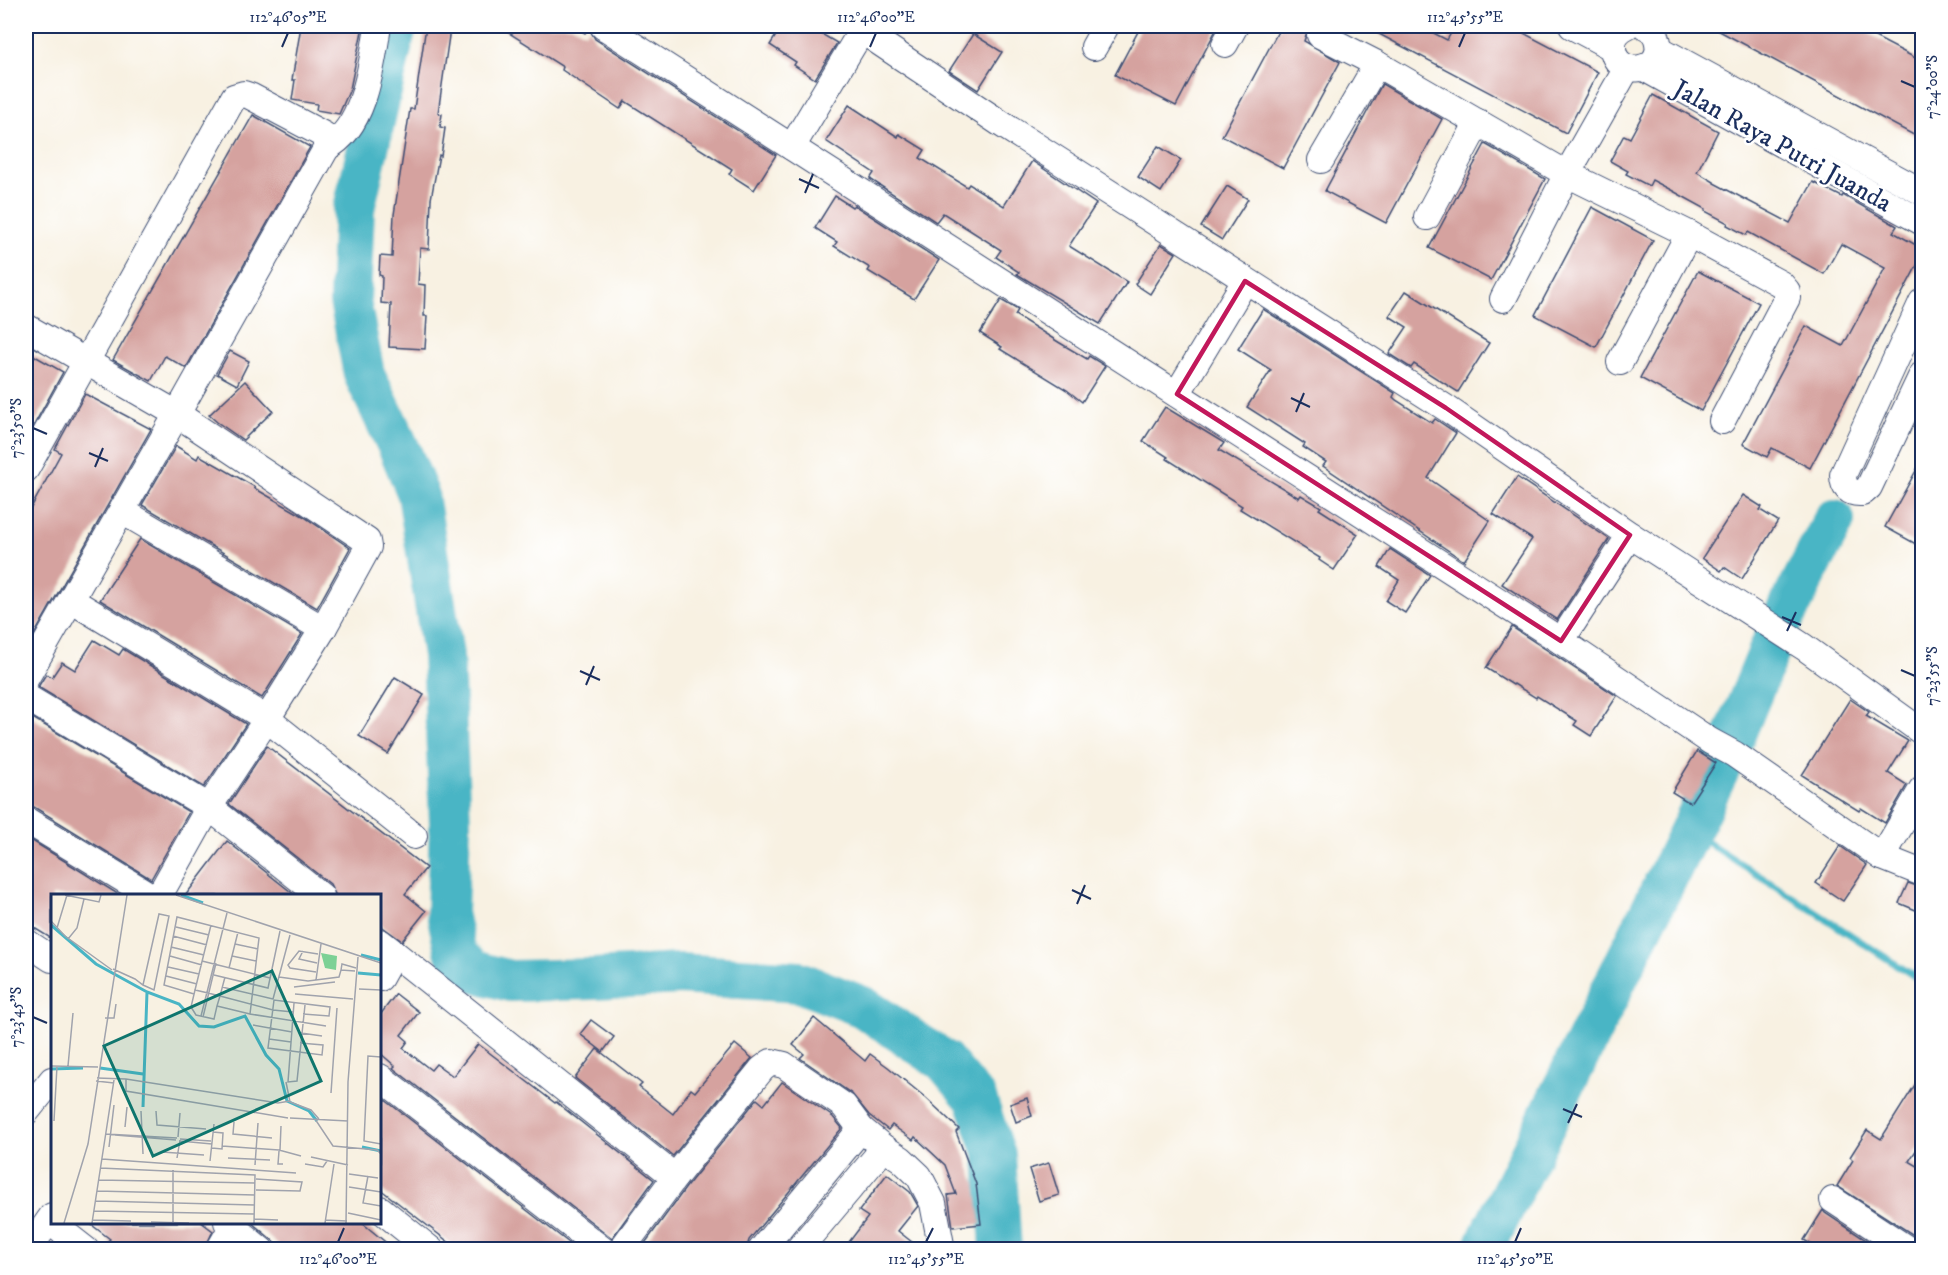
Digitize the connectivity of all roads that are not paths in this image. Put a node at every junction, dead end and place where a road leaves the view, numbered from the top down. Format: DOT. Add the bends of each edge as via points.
graph roads {
  1 [pos="378,26"];
  2 [pos="603,26"];
  3 [pos="1572,26"];
  4 [pos="858,28"];
  5 [pos="1320,35"];
  6 [pos="1636,39"];
  7 [pos="1377,64"];
  8 [pos="1478,122"];
  9 [pos="327,147"];
  10 [pos="792,147"];
  11 [pos="1321,160"];
  12 [pos="1567,174"];
  13 [pos="1923,192"];
  14 [pos="1427,217"];
  15 [pos="1923,222"];
  16 [pos="1689,234"];
  17 [pos="1245,281"];
  18 [pos="1503,299"];
  19 [pos="1923,302"];
  20 [pos="26,327"];
  21 [pos="1620,362"];
  22 [pos="86,363"];
  23 [pos="1922,378"];
  24 [pos="1177,394"];
  25 [pos="177,414"];
  26 [pos="1913,417"];
  27 [pos="1722,421"];
  28 [pos="28,458"];
  29 [pos="122,511"];
  30 [pos="1630,535"];
  31 [pos="70,600"];
  32 [pos="323,629"];
  33 [pos="1561,641"];
  34 [pos="26,678"];
  35 [pos="26,697"];
  36 [pos="267,719"];
  37 [pos="1923,732"];
  38 [pos="1923,789"];
  39 [pos="209,807"];
  40 [pos="26,820"];
  41 [pos="414,836"];
  42 [pos="1882,857"];
  43 [pos="1923,873"];
  44 [pos="148,894"];
  45 [pos="160,894"];
  46 [pos="318,894"];
  47 [pos="26,942"];
  48 [pos="387,947"];
  49 [pos="51,958"];
  50 [pos="381,974"];
  51 [pos="381,1078"];
  52 [pos="51,1081"];
  53 [pos="26,1112"];
  54 [pos="861,1128"];
  55 [pos="884,1148"];
  56 [pos="675,1177"];
  57 [pos="1833,1200"];
  58 [pos="381,1210"];
  59 [pos="51,1218"];
  60 [pos="58,1224"];
  61 [pos="231,1224"];
  62 [pos="28,1250"];
  63 [pos="86,1250"];
  64 [pos="219,1250"];
  65 [pos="261,1250"];
  66 [pos="432,1250"];
  67 [pos="603,1250"];
  68 [pos="621,1250"];
  69 [pos="761,1250"];
  70 [pos="798,1250"];
  71 [pos="942,1250"];
  72 [pos="1909,1250"];
  1 -- 9 [label="street" via="362,101 346,132"];
  2 -- 10 [label="street"];
  3 -- 6 [label="street, Jalan Raya Putri Juanda"];
  4 -- 10 [label="street"];
  4 -- 17 [label="street"];
  5 -- 7 [label="street"];
  6 -- 12 [label="street"];
  6 -- 13 [label="street, Jalan Raya Putri Juanda"];
  6 -- 15 [label="street, Jalan Raya Putri Juanda"];
  7 -- 8 [label="street"];
  7 -- 11 [label="street"];
  8 -- 12 [label="street"];
  8 -- 14 [label="street"];
  9 -- 22 [label="street" via="324,135 315,129 250,96 234,98"];
  9 -- 25 [label="street"];
  10 -- 24 [label="street"];
  12 -- 16 [label="street"];
  12 -- 18 [label="street"];
  16 -- 21 [label="street"];
  16 -- 27 [label="street" via="1782,284 1787,291 1787,298"];
  17 -- 24 [label="street"];
  17 -- 30 [label="street" via="1446,408"];
  19 -- 26 [label="street" via="1843,475 1847,489 1862,493 1869,487"];
  20 -- 22 [label="street"];
  22 -- 25 [label="street"];
  22 -- 28 [label="street"];
  23 -- 26 [label="street"];
  24 -- 33 [label="street"];
  25 -- 29 [label="street"];
  25 -- 32 [label="street" via="367,541 368,547"];
  29 -- 31 [label="street"];
  29 -- 32 [label="street"];
  30 -- 33 [label="street"];
  30 -- 37 [label="street" via="1804,647"];
  31 -- 34 [label="street"];
  31 -- 36 [label="street"];
  32 -- 36 [label="street"];
  33 -- 42 [label="street"];
  35 -- 39 [label="street"];
  36 -- 39 [label="street"];
  36 -- 41 [label="street"];
  38 -- 42 [label="street"];
  39 -- 45 [label="street"];
  39 -- 46 [label="street"];
  40 -- 44 [label="street"];
  42 -- 43 [label="street"];
  47 -- 49 [label="street"];
  48 -- 50 [label="street"];
  48 -- 56 [label="street"];
  51 -- 67 [label="street"];
  52 -- 53 [label="street"];
  54 -- 55 [label="street"];
  54 -- 56 [label="street" via="844,1106 784,1065 771,1062"];
  54 -- 69 [label="street"];
  55 -- 70 [label="street"];
  55 -- 71 [label="street" via="907,1164 925,1184 933,1203"];
  56 -- 68 [label="street"];
  57 -- 72 [label="street"];
  58 -- 66 [label="street"];
  59 -- 62 [label="street"];
  60 -- 63 [label="street"];
  61 -- 64 [label="street"];
  61 -- 65 [label="street"];
}
